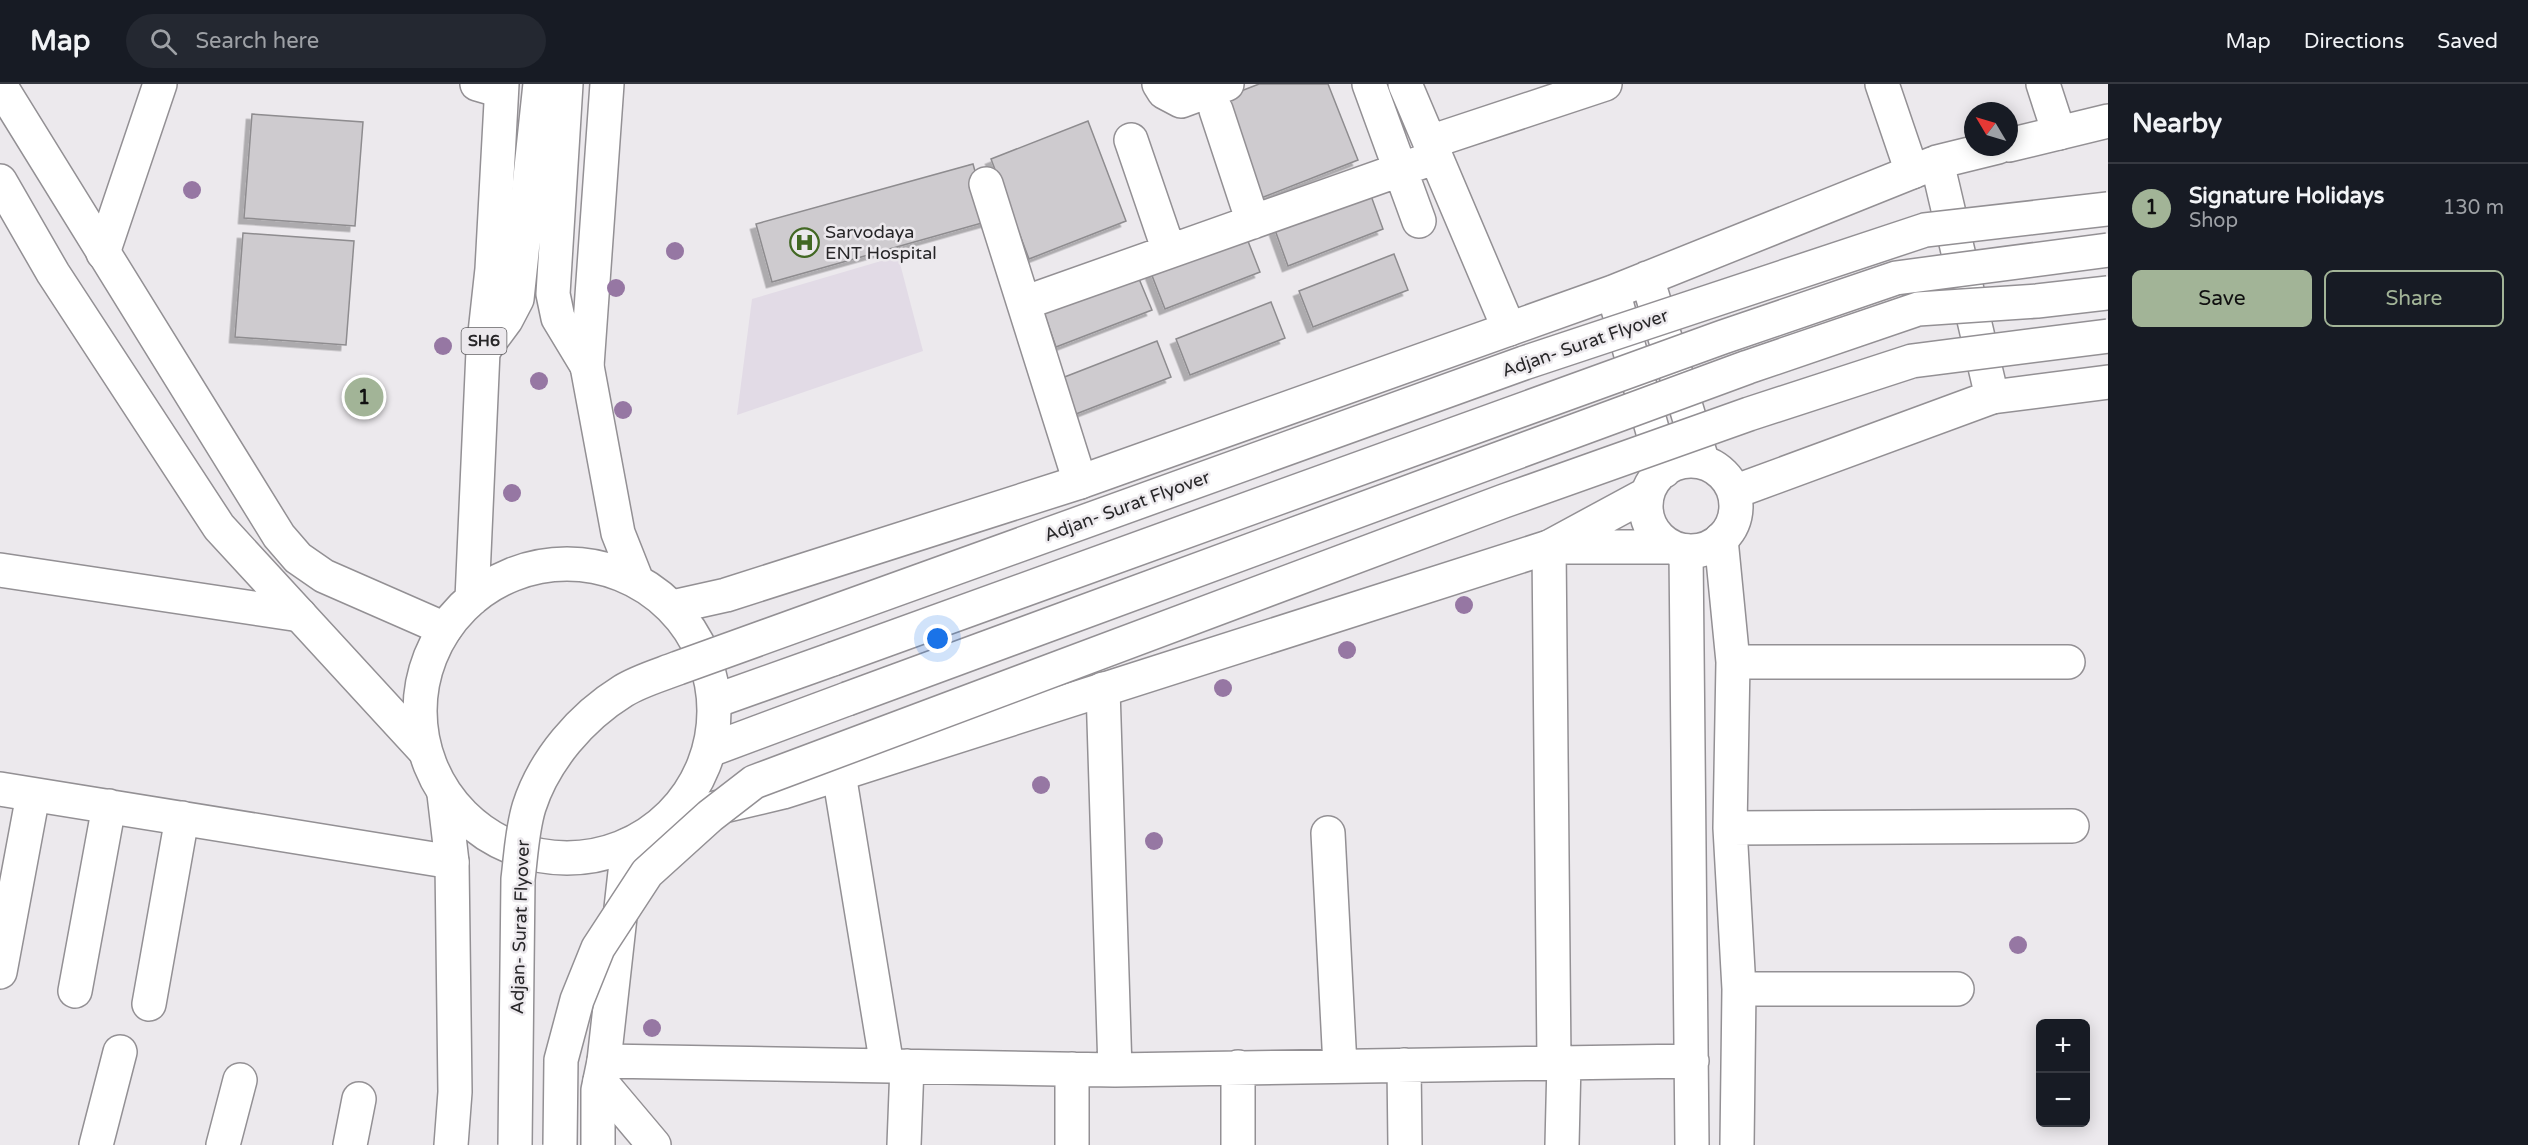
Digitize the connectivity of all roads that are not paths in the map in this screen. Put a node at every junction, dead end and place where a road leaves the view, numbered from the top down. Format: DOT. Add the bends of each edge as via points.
graph roads {
  1 [pos="160,84"];
  2 [pos="540,84"];
  3 [pos="566,84"];
  4 [pos="606,84"];
  5 [pos="1159,84"];
  6 [pos="1369,84"];
  7 [pos="1405,84"];
  8 [pos="1605,84"];
  9 [pos="1882,84"];
  10 [pos="2043,84"];
  11 [pos="0,85"];
  12 [pos="493,86"];
  13 [pos="1221,97"];
  14 [pos="2108,121"];
  15 [pos="2059,133"];
  16 [pos="1131,140"];
  17 [pos="2018,142"];
  18 [pos="1433,150"];
  19 [pos="1965,156"];
  20 [pos="1924,167"];
  21 [pos="1400,171"];
  22 [pos="0,181"];
  23 [pos="986,184"];
  24 [pos="2108,209"];
  25 [pos="1419,221"];
  26 [pos="1253,222"];
  27 [pos="2108,250"];
  28 [pos="1169,251"];
  29 [pos="104,253"];
  30 [pos="1647,278"];
  31 [pos="1613,291"];
  32 [pos="2108,293"];
  33 [pos="1024,303"];
  34 [pos="1509,329"];
  35 [pos="2108,336"];
  36 [pos="483,351"];
  37 [pos="587,366"];
  38 [pos="2108,382"];
  39 [pos="1992,397"];
  40 [pos="1703,463"];
  41 [pos="1080,482"];
  42 [pos="1656,482"];
  43 [pos="1734,492"];
  44 [pos="1722,539"];
  45 [pos="1549,547"];
  46 [pos="1678,549"];
  47 [pos="2,568"];
  48 [pos="637,581"];
  49 [pos="472,599"];
  50 [pos="672,607"];
  51 [pos="300,615"];
  52 [pos="446,629"];
  53 [pos="1733,662"];
  54 [pos="2068,662"];
  55 [pos="1103,690"];
  56 [pos="715,701"];
  57 [pos="710,750"];
  58 [pos="425,751"];
  59 [pos="839,774"];
  60 [pos="0,789"];
  61 [pos="444,794"];
  62 [pos="33,795"];
  63 [pos="109,806"];
  64 [pos="182,818"];
  65 [pos="668,819"];
  66 [pos="2072,826"];
  67 [pos="1730,828"];
  68 [pos="1328,833"];
  69 [pos="628,845"];
  70 [pos="452,862"];
  71 [pos="0,972"];
  72 [pos="1739,989"];
  73 [pos="1957,989"];
  74 [pos="75,992"];
  75 [pos="149,1004"];
  76 [pos="120,1052"];
  77 [pos="1692,1060"];
  78 [pos="1559,1063"];
  79 [pos="1404,1065"];
  80 [pos="897,1066"];
  81 [pos="1340,1066"];
  82 [pos="1238,1067"];
  83 [pos="1072,1069"];
  84 [pos="1115,1070"];
  85 [pos="602,1071"];
  86 [pos="240,1080"];
  87 [pos="359,1099"];
  88 [pos="96,1145"];
  89 [pos="223,1145"];
  90 [pos="350,1145"];
  91 [pos="451,1145"];
  92 [pos="515,1145"];
  93 [pos="560,1145"];
  94 [pos="598,1145"];
  95 [pos="654,1145"];
  96 [pos="904,1145"];
  97 [pos="1072,1145"];
  98 [pos="1238,1145"];
  99 [pos="1405,1145"];
  100 [pos="1562,1145"];
  101 [pos="1692,1145"];
  102 [pos="1737,1145"];
  1 -- 29 [label="main road"];
  2 -- 36 [label="main road" via="517,299"];
  3 -- 37 [label="main road" via="553,294 558,318"];
  4 -- 37 [label="main road"];
  5 -- 13 [label="main road" via="1164,92 1181,101"];
  6 -- 21 [label="main road"];
  7 -- 18 [label="main road"];
  8 -- 18 [label="main road"];
  9 -- 20 [label="main road"];
  10 -- 15 [label="main road"];
  11 -- 29 [label="main road"];
  12 -- 36 [label="main road, SH6" via="492,269"];
  13 -- 26 [label="main road"];
  14 -- 15 [label="main road"];
  15 -- 17 [label="main road"];
  16 -- 28 [label="main road"];
  18 -- 21 [label="main road"];
  18 -- 34 [label="main road"];
  19 -- 20 [label="main road"];
  20 -- 30 [label="main road"];
  20 -- 39 [label="main road"];
  21 -- 25 [label="main road"];
  21 -- 26 [label="main road"];
  22 -- 51 [label="main road" via="53,273 201,501 219,527"];
  23 -- 33 [label="main road"];
  24 -- 92 [label="main road, Adjan- Surat Flyover, bridge" via="1925,230 1524,363 624,690 589,715 549,763 529,806 518,879"];
  26 -- 28 [label="main road"];
  27 -- 56 [label="main road, bridge" via="1896,278"];
  28 -- 33 [label="main road"];
  29 -- 52 [label="main road" via="279,536 298,558 324,576"];
  30 -- 31 [label="main road"];
  30 -- 40 [label="main road"];
  31 -- 34 [label="main road"];
  31 -- 42 [label="main road"];
  32 -- 57 [label="main road, bridge" via="1918,309 1736,372"];
  33 -- 41 [label="main road"];
  34 -- 41 [label="main road"];
  35 -- 93 [label="main road, bridge" via="1912,362 1749,414 1493,505 754,782 647,873 598,948 577,1000 561,1060"];
  36 -- 49 [label="main road, SH6"];
  37 -- 48 [label="main road" via="618,533"];
  38 -- 39 [label="main road"];
  39 -- 43 [label="main road"];
  40 -- 42 [label="main road" via="1680,463"];
  40 -- 43 [label="main road" via="1718,469"];
  41 -- 50 [label="main road" via="726,595"];
  42 -- 45 [label="main road"];
  42 -- 46 [label="main road" via="1646,509 1650,525 1658,538"];
  43 -- 44 [label="main road" via="1734,521"];
  44 -- 46 [label="main road" via="1701,551"];
  44 -- 53 [label="main road"];
  45 -- 46 [label="main road"];
  45 -- 55 [label="main road"];
  45 -- 78 [label="main road"];
  46 -- 77 [label="main road"];
  47 -- 51 [label="main road"];
  48 -- 49 [label="main road" via="596,566 552,565 510,576"];
  48 -- 50 [label="main road"];
  49 -- 52 [label="main road"];
  50 -- 56 [label="main road" via="699,645"];
  51 -- 58 [label="main road"];
  52 -- 58 [label="main road" via="427,667 420,709"];
  53 -- 54 [label="main road"];
  53 -- 67 [label="main road"];
  55 -- 59 [label="main road"];
  55 -- 84 [label="main road"];
  56 -- 57 [label="main road"];
  57 -- 65 [label="main road" via="693,787"];
  58 -- 61 [label="main road"];
  59 -- 65 [label="main road" via="783,792"];
  59 -- 80 [label="main road"];
  60 -- 62 [label="main road"];
  61 -- 69 [label="main road" via="473,826 509,848 551,859 594,857"];
  61 -- 70 [label="main road"];
  62 -- 63 [label="main road"];
  62 -- 71 [label="main road"];
  63 -- 64 [label="main road"];
  63 -- 74 [label="main road"];
  64 -- 70 [label="main road"];
  64 -- 75 [label="main road"];
  65 -- 69 [label="main road"];
  66 -- 67 [label="main road"];
  67 -- 72 [label="main road"];
  68 -- 81 [label="main road"];
  69 -- 85 [label="main road"];
  70 -- 91 [label="main road"];
  72 -- 73 [label="main road"];
  72 -- 102 [label="main road"];
  76 -- 88 [label="main road"];
  77 -- 78 [label="main road"];
  77 -- 101 [label="main road"];
  78 -- 79 [label="main road"];
  78 -- 100 [label="main road"];
  79 -- 81 [label="main road"];
  79 -- 99 [label="main road"];
  80 -- 83 [label="main road"];
  80 -- 85 [label="main road"];
  80 -- 96 [label="main road"];
  81 -- 82 [label="main road"];
  82 -- 84 [label="main road"];
  82 -- 98 [label="main road"];
  83 -- 84 [label="main road"];
  83 -- 97 [label="main road"];
  85 -- 94 [label="main road"];
  85 -- 95 [label="main road"];
  86 -- 89 [label="main road"];
  87 -- 90 [label="main road"];
}
